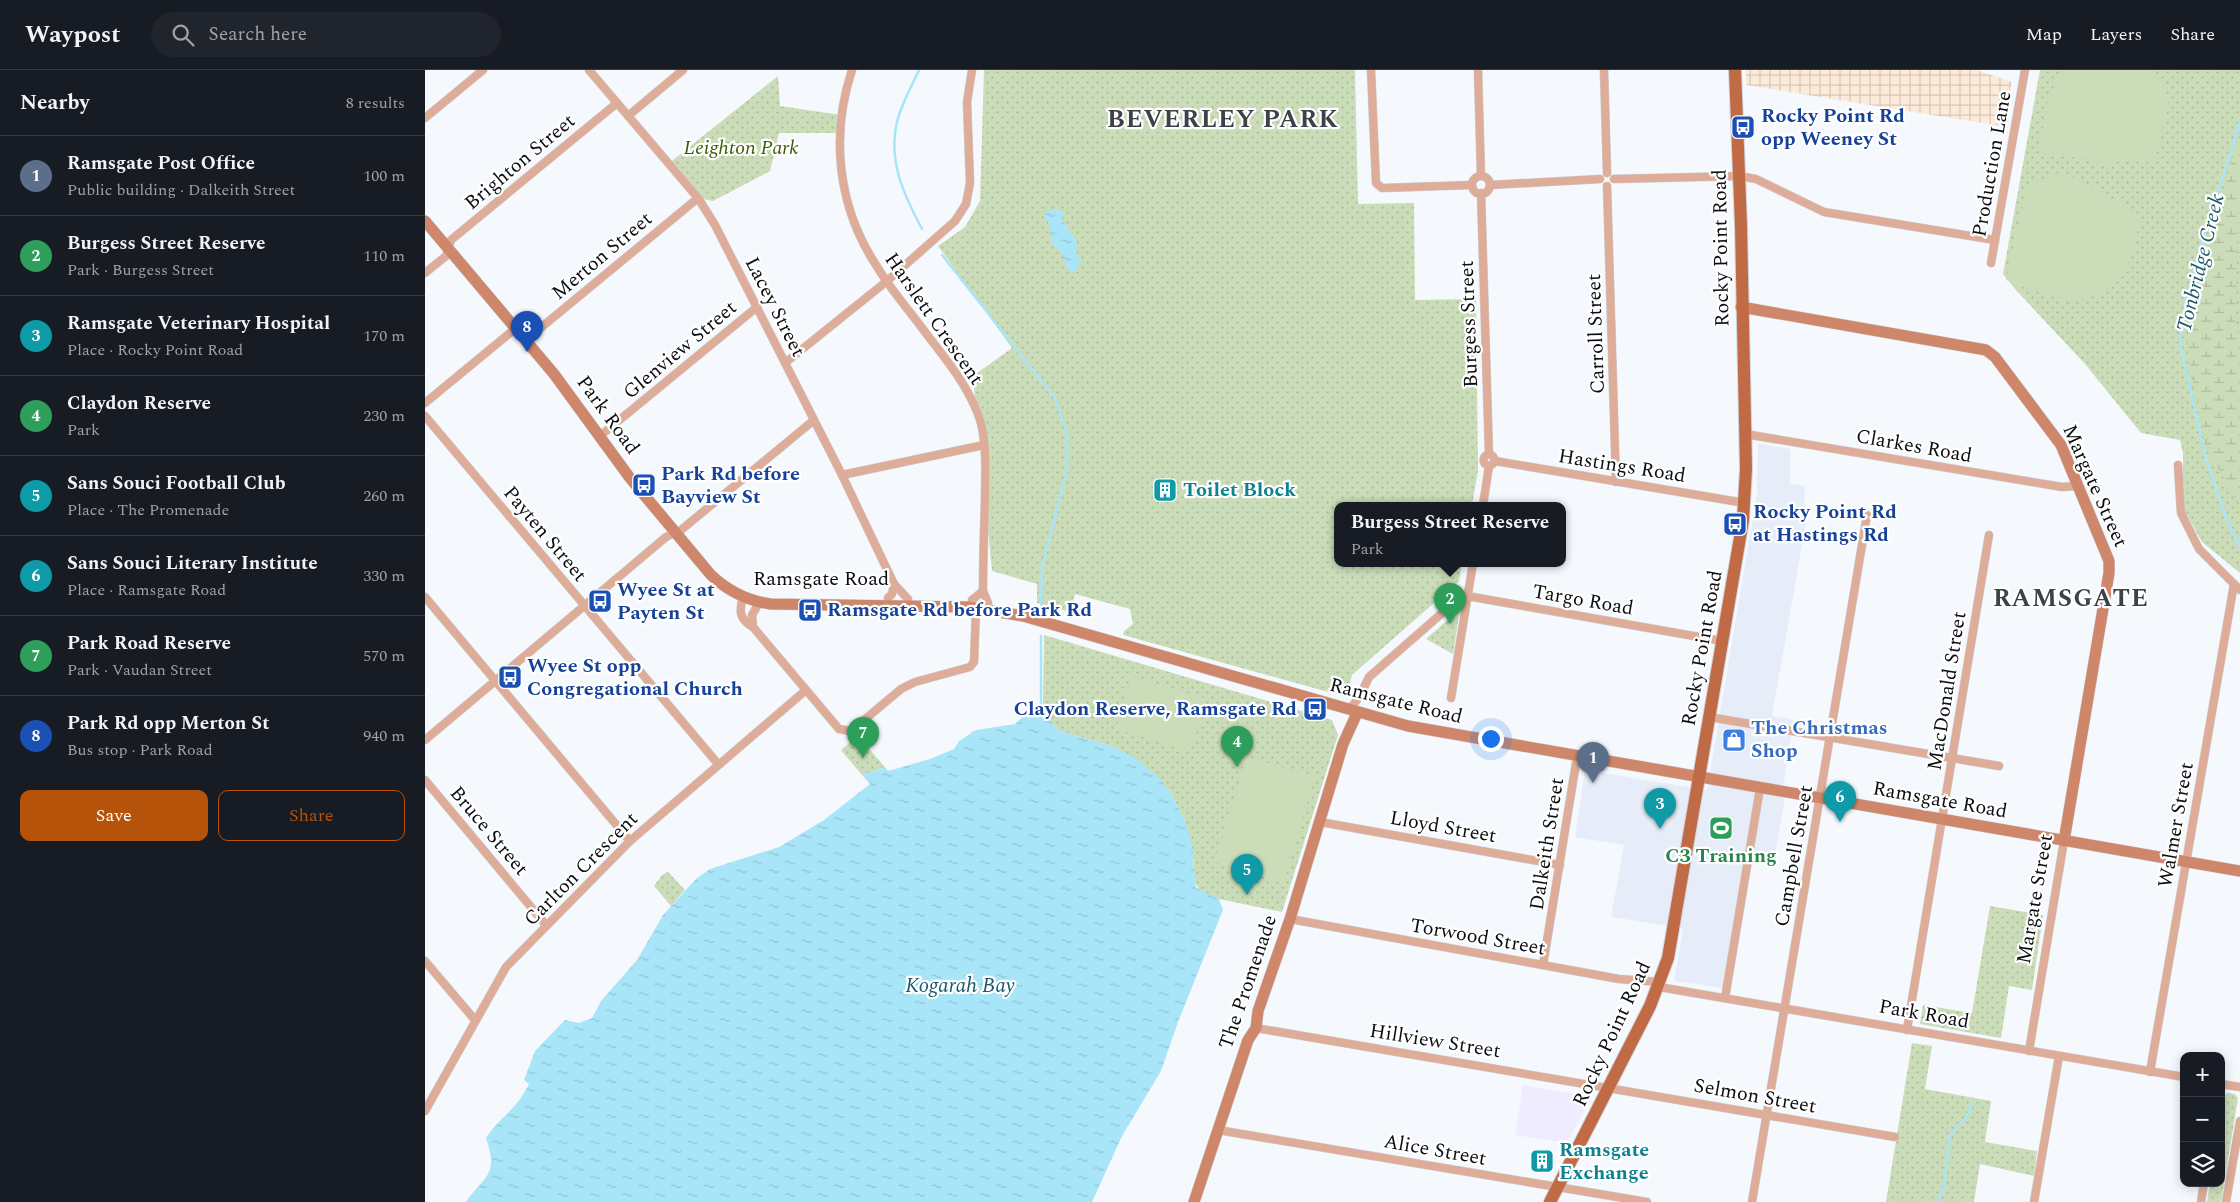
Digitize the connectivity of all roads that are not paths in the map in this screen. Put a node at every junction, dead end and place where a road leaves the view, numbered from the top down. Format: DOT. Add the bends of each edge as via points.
graph roads {
  1 [pos="483,70"];
  2 [pos="589,70"];
  3 [pos="683,70"];
  4 [pos="852,70"];
  5 [pos="972,70"];
  6 [pos="1371,70"];
  7 [pos="1478,70"];
  8 [pos="1604,70"];
  9 [pos="1735,70"];
  10 [pos="2022,70"];
  11 [pos="617,103"];
  12 [pos="628,116"];
  13 [pos="425,118"];
  14 [pos="1607,173"];
  15 [pos="1481,176"];
  16 [pos="1739,176"];
  17 [pos="1601,179"];
  18 [pos="1614,179"];
  19 [pos="1472,185"];
  20 [pos="1490,185"];
  21 [pos="1607,186"];
  22 [pos="1481,193"];
  23 [pos="698,198"];
  24 [pos="425,221"];
  25 [pos="1995,240"];
  26 [pos="448,248"];
  27 [pos="1991,263"];
  28 [pos="425,273"];
  29 [pos="887,281"];
  30 [pos="757,307"];
  31 [pos="1741,307"];
  32 [pos="516,328"];
  33 [pos="526,340"];
  34 [pos="785,363"];
  35 [pos="425,403"];
  36 [pos="425,416"];
  37 [pos="814,420"];
  38 [pos="1745,434"];
  39 [pos="599,436"];
  40 [pos="984,445"];
  41 [pos="1492,463"];
  42 [pos="2178,464"];
  43 [pos="842,475"];
  44 [pos="1616,482"];
  45 [pos="2078,486"];
  46 [pos="1484,502"];
  47 [pos="1745,503"];
  48 [pos="1867,515"];
  49 [pos="675,533"];
  50 [pos="1989,535"];
  51 [pos="1472,567"];
  52 [pos="894,584"];
  53 [pos="2234,584"];
  54 [pos="2240,590"];
  55 [pos="983,591"];
  56 [pos="1467,596"];
  57 [pos="425,597"];
  58 [pos="743,597"];
  59 [pos="888,598"];
  60 [pos="908,599"];
  61 [pos="759,603"];
  62 [pos="988,603"];
  63 [pos="974,604"];
  64 [pos="584,605"];
  65 [pos="1034,619"];
  66 [pos="753,627"];
  67 [pos="1722,640"];
  68 [pos="494,681"];
  69 [pos="806,690"];
  70 [pos="1360,696"];
  71 [pos="1451,698"];
  72 [pos="1353,711"];
  73 [pos="1709,717"];
  74 [pos="1831,738"];
  75 [pos="425,740"];
  76 [pos="1577,757"];
  77 [pos="1953,758"];
  78 [pos="718,764"];
  79 [pos="1999,766"];
  80 [pos="1699,778"];
  81 [pos="425,780"];
  82 [pos="1760,788"];
  83 [pos="1820,799"];
  84 [pos="1942,820"];
  85 [pos="1320,822"];
  86 [pos="630,841"];
  87 [pos="2064,841"];
  88 [pos="2186,862"];
  89 [pos="1560,865"];
  90 [pos="2240,871"];
  91 [pos="1290,919"];
  92 [pos="546,925"];
  93 [pos="425,961"];
  94 [pos="1543,965"];
  95 [pos="1660,985"];
  96 [pos="1725,998"];
  97 [pos="1785,1009"];
  98 [pos="475,1020"];
  99 [pos="1256,1028"];
  100 [pos="1907,1030"];
  101 [pos="2029,1051"];
  102 [pos="2059,1056"];
  103 [pos="2151,1072"];
  104 [pos="2180,1077"];
  105 [pos="2225,1085"];
  106 [pos="2240,1087"];
  107 [pos="1608,1088"];
  108 [pos="425,1111"];
  109 [pos="1768,1114"];
  110 [pos="2240,1121"];
  111 [pos="1218,1130"];
  112 [pos="1895,1136"];
  113 [pos="1558,1187"];
  114 [pos="2203,1187"];
  115 [pos="1194,1202"];
  116 [pos="1550,1202"];
  117 [pos="1647,1202"];
  118 [pos="1752,1202"];
  119 [pos="2034,1202"];
  120 [pos="2201,1202"];
  121 [pos="2226,1202"];
  1 -- 13 [label="street"];
  2 -- 11 [label="street, Lacey Street"];
  3 -- 12 [label="street"];
  4 -- 29 [label="street, Harslett Crescent" via="839,133 842,179 866,249"];
  5 -- 29 [label="street" via="967,102 970,183 966,204 955,222"];
  6 -- 19 [label="street" via="1376,183 1382,188"];
  7 -- 15 [label="street"];
  8 -- 14 [label="street"];
  9 -- 16 [label="main road, Rocky Point Road"];
  10 -- 25 [label="street, Production Lane"];
  11 -- 12 [label="street, Lacey Street"];
  11 -- 26 [label="street, Brighton Street" via="451,240"];
  12 -- 23 [label="street, Lacey Street"];
  14 -- 17 [label="street"];
  14 -- 18 [label="street"];
  15 -- 19 [label="street"];
  15 -- 20 [label="street" via="1488,179"];
  16 -- 18 [label="street"];
  16 -- 25 [label="street" via="1757,179 1824,212"];
  16 -- 31 [label="main road, Rocky Point Road"];
  17 -- 20 [label="street"];
  17 -- 21 [label="street"];
  18 -- 21 [label="street"];
  19 -- 22 [label="street"];
  20 -- 22 [label="street" via="1486,192"];
  21 -- 44 [label="street, Carroll Street"];
  22 -- 41 [label="street, Burgess Street" via="1489,454 1494,457"];
  23 -- 30 [label="street, Lacey Street"];
  23 -- 33 [label="street, Merton Street"];
  24 -- 26 [label="main road, Park Road"];
  25 -- 27 [label="street, Production Lane"];
  26 -- 28 [label="street, Brighton Street" via="445,256"];
  26 -- 32 [label="main road, Park Road"];
  29 -- 34 [label="street"];
  29 -- 40 [label="street, Harslett Crescent" via="962,380 979,416"];
  30 -- 34 [label="street, Lacey Street"];
  30 -- 39 [label="street, Glenview Street"];
  31 -- 38 [label="main road, Rocky Point Road"];
  31 -- 45 [label="main road, Margate Street" via="1986,350 1995,356 2055,435"];
  32 -- 33 [label="main road, Park Road"];
  32 -- 35 [label="street"];
  33 -- 39 [label="main road, Park Road"];
  34 -- 37 [label="street, Lacey Street"];
  36 -- 64 [label="street, Payten Street"];
  37 -- 43 [label="street, Lacey Street"];
  37 -- 49 [label="street"];
  38 -- 45 [label="street, Clarkes Road" via="2062,487"];
  38 -- 47 [label="main road, Rocky Point Road"];
  39 -- 49 [label="main road, Park Road"];
  40 -- 43 [label="street"];
  40 -- 55 [label="street, Harslett Crescent"];
  41 -- 44 [label="street, Hastings Road"];
  41 -- 46 [label="street"];
  42 -- 53 [label="street" via="2181,513 2199,549"];
  43 -- 52 [label="street, Lacey Street"];
  44 -- 47 [label="street, Hastings Road"];
  45 -- 87 [label="main road, Margate Street" via="2109,561 2109,573"];
  47 -- 67 [label="main road, Rocky Point Road"];
  48 -- 74 [label="street, Campbell Street"];
  49 -- 58 [label="main road, Park Road" via="720,584"];
  49 -- 64 [label="street" via="665,537"];
  50 -- 77 [label="street, MacDonald Street"];
  51 -- 56 [label="street"];
  52 -- 59 [label="street"];
  52 -- 60 [label="street, Lacey Street"];
  53 -- 54 [label="street"];
  53 -- 88 [label="street, Walmer Street"];
  55 -- 62 [label="street, Harslett Crescent"];
  55 -- 63 [label="street"];
  56 -- 67 [label="street, Targo Road"];
  56 -- 70 [label="street" via="1457,600 1369,677"];
  56 -- 71 [label="street"];
  57 -- 68 [label="street"];
  58 -- 59 [label="main road, Ramsgate Road"];
  58 -- 61 [label="main road, Ramsgate Road"];
  58 -- 66 [label="street" via="739,610 744,622"];
  59 -- 60 [label="main road, Ramsgate Road"];
  60 -- 63 [label="main road, Ramsgate Road"];
  61 -- 63 [label="main road, Ramsgate Road"];
  61 -- 66 [label="street" via="752,615"];
  62 -- 63 [label="main road, Ramsgate Road"];
  62 -- 65 [label="main road, Ramsgate Road"];
  63 -- 65 [label="main road, Ramsgate Road"];
  63 -- 69 [label="street" via="975,662 970,667 901,689 851,731 839,729"];
  64 -- 68 [label="street"];
  64 -- 78 [label="street, Payten Street"];
  65 -- 72 [label="main road, Ramsgate Road"];
  66 -- 69 [label="street"];
  67 -- 73 [label="main road, Rocky Point Road"];
  68 -- 75 [label="street"];
  68 -- 86 [label="street"];
  69 -- 78 [label="street, Carlton Crescent"];
  70 -- 72 [label="street"];
  70 -- 72 [label="street"];
  72 -- 76 [label="main road, Ramsgate Road" via="1432,731"];
  72 -- 85 [label="main road, The Promenade" via="1345,726 1343,744"];
  73 -- 74 [label="street"];
  73 -- 80 [label="main road, Rocky Point Road"];
  74 -- 77 [label="street"];
  74 -- 83 [label="street, Campbell Street"];
  76 -- 80 [label="main road, Ramsgate Road"];
  76 -- 89 [label="street, Dalkeith Street"];
  77 -- 79 [label="street"];
  77 -- 84 [label="street, MacDonald Street"];
  78 -- 86 [label="street, Carlton Crescent"];
  80 -- 82 [label="main road, Ramsgate Road"];
  80 -- 95 [label="main road, Rocky Point Road" via="1668,958"];
  81 -- 92 [label="street, Bruce Street"];
  82 -- 83 [label="main road, Ramsgate Road"];
  82 -- 96 [label="street"];
  83 -- 84 [label="main road, Ramsgate Road"];
  83 -- 97 [label="street, Campbell Street"];
  84 -- 87 [label="main road, Ramsgate Road"];
  84 -- 100 [label="street, MacDonald Street"];
  85 -- 89 [label="street, Lloyd Street"];
  85 -- 91 [label="main road, The Promenade"];
  86 -- 92 [label="street, Carlton Crescent"];
  87 -- 88 [label="main road, Ramsgate Road"];
  87 -- 101 [label="street, Margate Street"];
  88 -- 90 [label="main road, Ramsgate Road"];
  88 -- 103 [label="street, Walmer Street"];
  89 -- 94 [label="street, Dalkeith Street"];
  91 -- 94 [label="street, Torwood Street"];
  91 -- 99 [label="main road, The Promenade" via="1258,1011"];
  92 -- 98 [label="street, Carlton Crescent" via="506,967"];
  93 -- 98 [label="street"];
  94 -- 95 [label="street, Torwood Street"];
  95 -- 96 [label="street, Park Road"];
  95 -- 107 [label="main road, Rocky Point Road"];
  96 -- 97 [label="street, Park Road"];
  97 -- 100 [label="street, Park Road"];
  97 -- 109 [label="street, Campbell Street"];
  98 -- 108 [label="street, Carlton Crescent"];
  99 -- 107 [label="street, Hillview Street"];
  99 -- 111 [label="main road, The Promenade" via="1247,1040"];
  100 -- 101 [label="street, Park Road"];
  101 -- 102 [label="street, Park Road"];
  102 -- 103 [label="street, Park Road"];
  102 -- 119 [label="street"];
  103 -- 104 [label="street, Park Road"];
  105 -- 106 [label="street"];
  107 -- 109 [label="street, Selmon Street"];
  107 -- 113 [label="main road, Rocky Point Road"];
  109 -- 112 [label="street, Selmon Street"];
  109 -- 118 [label="street, Campbell Street"];
  110 -- 121 [label="street"];
  111 -- 113 [label="street, Alice Street"];
  111 -- 115 [label="main road, The Promenade"];
  113 -- 116 [label="main road, Rocky Point Road"];
  113 -- 117 [label="street, Alice Street"];
  114 -- 120 [label="street"];
}
